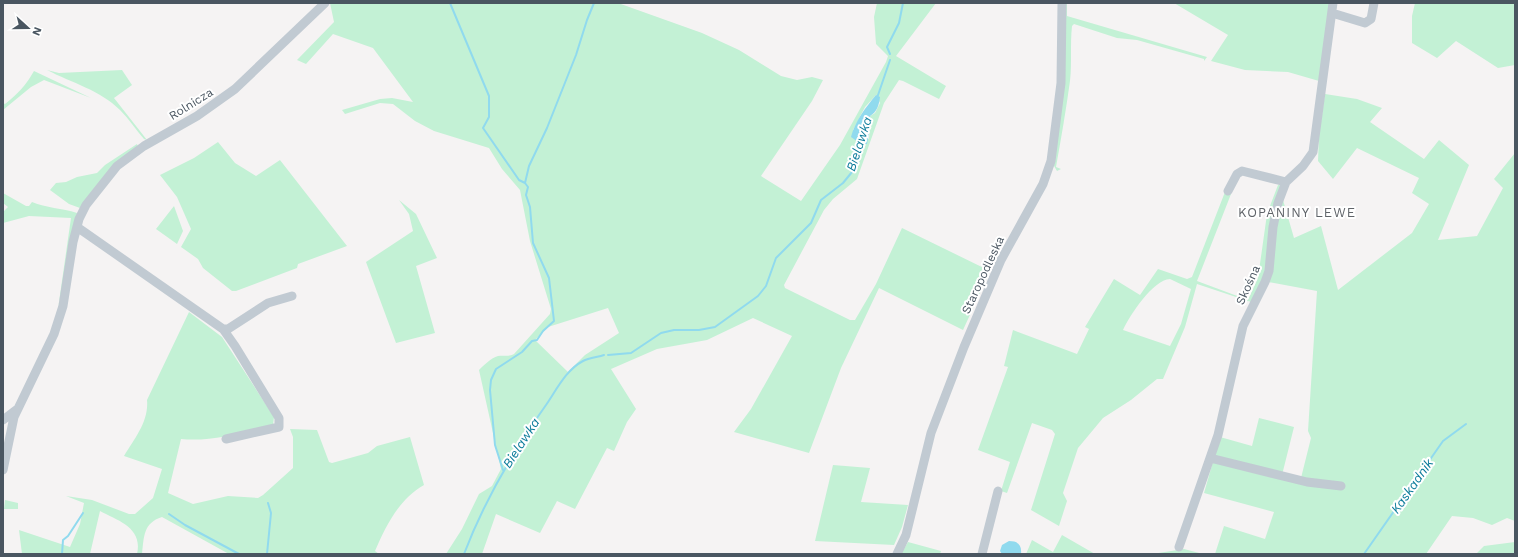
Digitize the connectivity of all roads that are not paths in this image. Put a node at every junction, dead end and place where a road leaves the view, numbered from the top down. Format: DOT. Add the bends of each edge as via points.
graph roads {
  1 [pos="325,3"];
  2 [pos="1062,3"];
  3 [pos="1333,3"];
  4 [pos="1374,3"];
  5 [pos="1332,13"];
  6 [pos="1286,182"];
  7 [pos="1228,191"];
  8 [pos="77,227"];
  9 [pos="292,296"];
  10 [pos="223,330"];
  11 [pos="18,408"];
  12 [pos="3,420"];
  13 [pos="226,439"];
  14 [pos="1210,458"];
  15 [pos="3,470"];
  16 [pos="1341,486"];
  17 [pos="998,492"];
  18 [pos="1179,547"];
  19 [pos="897,554"];
  20 [pos="982,554"];
  1 -- 8 [label="street, Rolnicza" via="235,89 117,166 86,205"];
  2 -- 19 [label="street, Staropodleska" via="1061,84 1051,161 1043,184 1001,260 964,347 931,433 906,535"];
  3 -- 5 [label="street, Skośna"];
  4 -- 5 [label="street" via="1371,19 1365,23"];
  5 -- 6 [label="street, Skośna" via="1313,152"];
  6 -- 7 [label="street" via="1242,171 1237,174"];
  6 -- 14 [label="street, Skośna" via="1273,227 1269,271 1244,326 1218,435"];
  8 -- 10 [label="street"];
  8 -- 11 [label="street, Rolnicza" via="63,306 54,334"];
  9 -- 10 [label="street" via="268,304"];
  10 -- 13 [label="street" via="236,346 280,423 279,427"];
  11 -- 12 [label="street"];
  11 -- 15 [label="street, Rolnicza" via="9,436"];
  14 -- 16 [label="street" via="1307,482"];
  14 -- 18 [label="street, Skośna"];
  17 -- 20 [label="street"];
}
